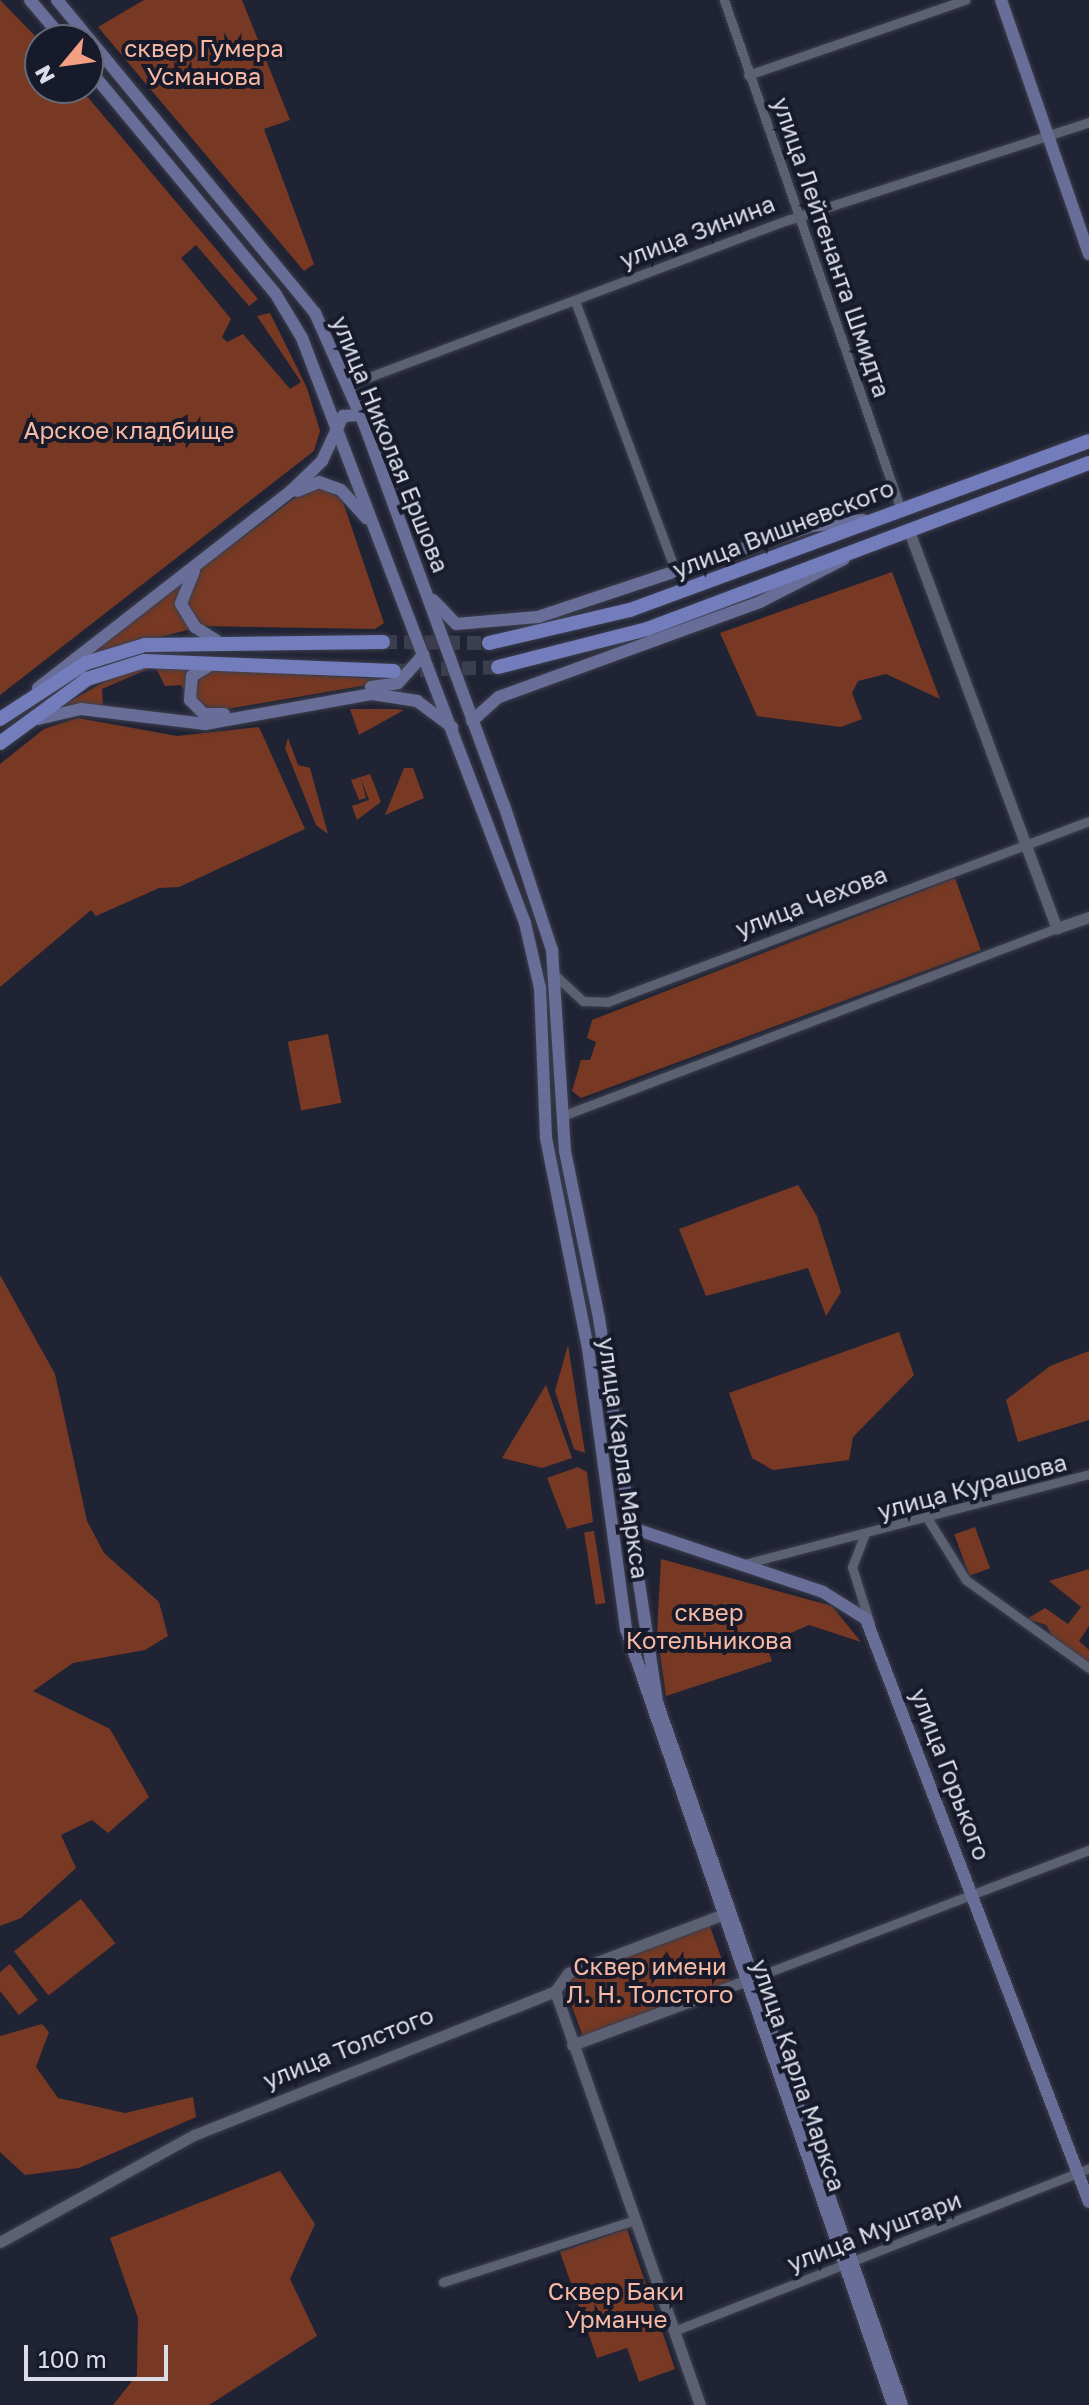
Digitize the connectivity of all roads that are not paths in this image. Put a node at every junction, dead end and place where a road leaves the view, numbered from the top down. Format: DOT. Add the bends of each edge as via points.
graph roads {
  1 [pos="30,0"];
  2 [pos="57,0"];
  3 [pos="724,0"];
  4 [pos="965,0"];
  5 [pos="1001,0"];
  6 [pos="50,24"];
  7 [pos="748,75"];
  8 [pos="104,87"];
  9 [pos="1089,122"];
  10 [pos="1047,135"];
  11 [pos="796,217"];
  12 [pos="1089,254"];
  13 [pos="575,301"];
  14 [pos="348,385"];
  15 [pos="325,393"];
  16 [pos="360,415"];
  17 [pos="337,426"];
  18 [pos="1089,441"];
  19 [pos="1089,463"];
  20 [pos="900,507"];
  21 [pos="863,520"];
  22 [pos="909,531"];
  23 [pos="378,538"];
  24 [pos="856,551"];
  25 [pos="676,572"];
  26 [pos="422,581"];
  27 [pos="216,640"];
  28 [pos="383,642"];
  29 [pos="489,643"];
  30 [pos="423,655"];
  31 [pos="251,660"];
  32 [pos="498,667"];
  33 [pos="394,671"];
  34 [pos="4,716"];
  35 [pos="472,721"];
  36 [pos="23,724"];
  37 [pos="453,728"];
  38 [pos="0,743"];
  39 [pos="472,776"];
  40 [pos="1089,821"];
  41 [pos="1025,844"];
  42 [pos="1089,917"];
  43 [pos="1057,928"];
  44 [pos="556,976"];
  45 [pos="562,1116"];
  46 [pos="1089,1474"];
  47 [pos="929,1521"];
  48 [pos="611,1526"];
  49 [pos="629,1526"];
  50 [pos="864,1536"];
  51 [pos="737,1566"];
  52 [pos="871,1627"];
  53 [pos="1089,1668"];
  54 [pos="1089,1850"];
  55 [pos="973,1894"];
  56 [pos="719,1916"];
  57 [pos="747,1980"];
  58 [pos="555,1991"];
  59 [pos="572,2045"];
  60 [pos="1089,2168"];
  61 [pos="1076,2174"];
  62 [pos="1089,2202"];
  63 [pos="635,2220"];
  64 [pos="0,2242"];
  65 [pos="847,2262"];
  66 [pos="443,2282"];
  67 [pos="674,2331"];
  68 [pos="700,2405"];
  69 [pos="893,2405"];
  70 [pos="902,2405"];
  1 -- 6 [label="main road"];
  2 -- 14 [label="main road, улица Николая Ершова" via="284,271 315,313"];
  3 -- 7 [label="street, улица Лейтенанта Шмидта"];
  4 -- 7 [label="street"];
  5 -- 10 [label="main road"];
  7 -- 11 [label="street, улица Лейтенанта Шмидта"];
  8 -- 15 [label="main road, улица Николая Ершова" via="275,293"];
  9 -- 10 [label="street, улица Зинина"];
  10 -- 11 [label="street, улица Зинина"];
  10 -- 12 [label="main road"];
  11 -- 13 [label="street, улица Зинина"];
  11 -- 20 [label="street, улица Лейтенанта Шмидта"];
  13 -- 14 [label="street, улица Зинина"];
  13 -- 25 [label="street"];
  14 -- 15 [label="main road, улица Зинина"];
  14 -- 16 [label="main road, улица Николая Ершова"];
  15 -- 17 [label="main road, улица Николая Ершова"];
  16 -- 17 [label="main road" via="346,414"];
  16 -- 26 [label="main road, улица Николая Ершова"];
  17 -- 23 [label="main road, улица Николая Ершова"];
  17 -- 34 [label="main road" via="322,461 291,491"];
  18 -- 20 [label="main road, улица Вишневского"];
  19 -- 22 [label="main road, улица Вишневского"];
  20 -- 21 [label="main road, улица Вишневского"];
  21 -- 25 [label="main road" via="812,526"];
  21 -- 29 [label="main road, улица Вишневского" via="630,610"];
  22 -- 24 [label="main road, улица Вишневского"];
  22 -- 41 [label="street"];
  23 -- 27 [label="main road" via="341,490 319,482 294,493 186,580 184,613"];
  23 -- 30 [label="main road, улица Николая Ершова"];
  24 -- 32 [label="main road, улица Вишневского" via="605,643"];
  24 -- 35 [label="main road" via="760,602 499,697"];
  25 -- 26 [label="main road" via="538,617 473,624 456,624 441,612"];
  26 -- 35 [label="main road, улица Николая Ершова"];
  27 -- 28 [label="main road"];
  27 -- 34 [label="main road" via="106,655"];
  30 -- 31 [label="main road" via="390,686 214,715 194,706 189,683 199,668"];
  30 -- 37 [label="main road, улица Николая Ершова"];
  31 -- 33 [label="main road"];
  31 -- 36 [label="main road" via="123,665 70,689"];
  35 -- 44 [label="main road, улица Николая Ершова" via="544,921"];
  36 -- 37 [label="main road" via="81,709 205,724 372,694 417,701"];
  36 -- 38 [label="main road"];
  37 -- 39 [label="main road, улица Николая Ершова"];
  39 -- 48 [label="main road, улица Карла Маркса" via="535,961 546,1138 588,1348"];
  40 -- 41 [label="street, улица Чехова"];
  41 -- 43 [label="street"];
  41 -- 44 [label="street, улица Чехова" via="607,1002 583,1001"];
  42 -- 43 [label="street"];
  43 -- 45 [label="street"];
  44 -- 45 [label="main road, улица Карла Маркса"];
  45 -- 49 [label="main road, улица Карла Маркса"];
  46 -- 47 [label="street, улица Курашова"];
  47 -- 50 [label="street, улица Курашова"];
  47 -- 53 [label="street" via="966,1580"];
  48 -- 49 [label="main road, улица Горького"];
  48 -- 56 [label="main road, улица Карла Маркса" via="626,1629 647,1706"];
  49 -- 51 [label="main road, улица Горького"];
  49 -- 57 [label="main road, улица Карла Маркса" via="657,1702"];
  50 -- 51 [label="street, улица Курашова"];
  50 -- 52 [label="street, улица Курашова" via="852,1567"];
  51 -- 52 [label="main road, улица Горького" via="850,1604"];
  52 -- 55 [label="main road, улица Горького"];
  54 -- 55 [label="street"];
  55 -- 57 [label="street"];
  55 -- 61 [label="main road, улица Горького"];
  56 -- 57 [label="main road, улица Карла Маркса"];
  56 -- 58 [label="street, улица Толстого" via="562,1975"];
  57 -- 59 [label="street"];
  57 -- 65 [label="main road, улица Карла Маркса"];
  58 -- 59 [label="street"];
  58 -- 64 [label="street, улица Толстого" via="352,2066 194,2135"];
  59 -- 63 [label="street"];
  60 -- 61 [label="street, улица Муштари"];
  61 -- 62 [label="main road, улица Горького"];
  61 -- 65 [label="street, улица Муштари"];
  63 -- 66 [label="street"];
  63 -- 67 [label="street"];
  65 -- 67 [label="street, улица Муштари"];
  65 -- 69 [label="main road, улица Карла Маркса"];
  65 -- 70 [label="main road, улица Карла Маркса"];
  67 -- 68 [label="street"];
}
